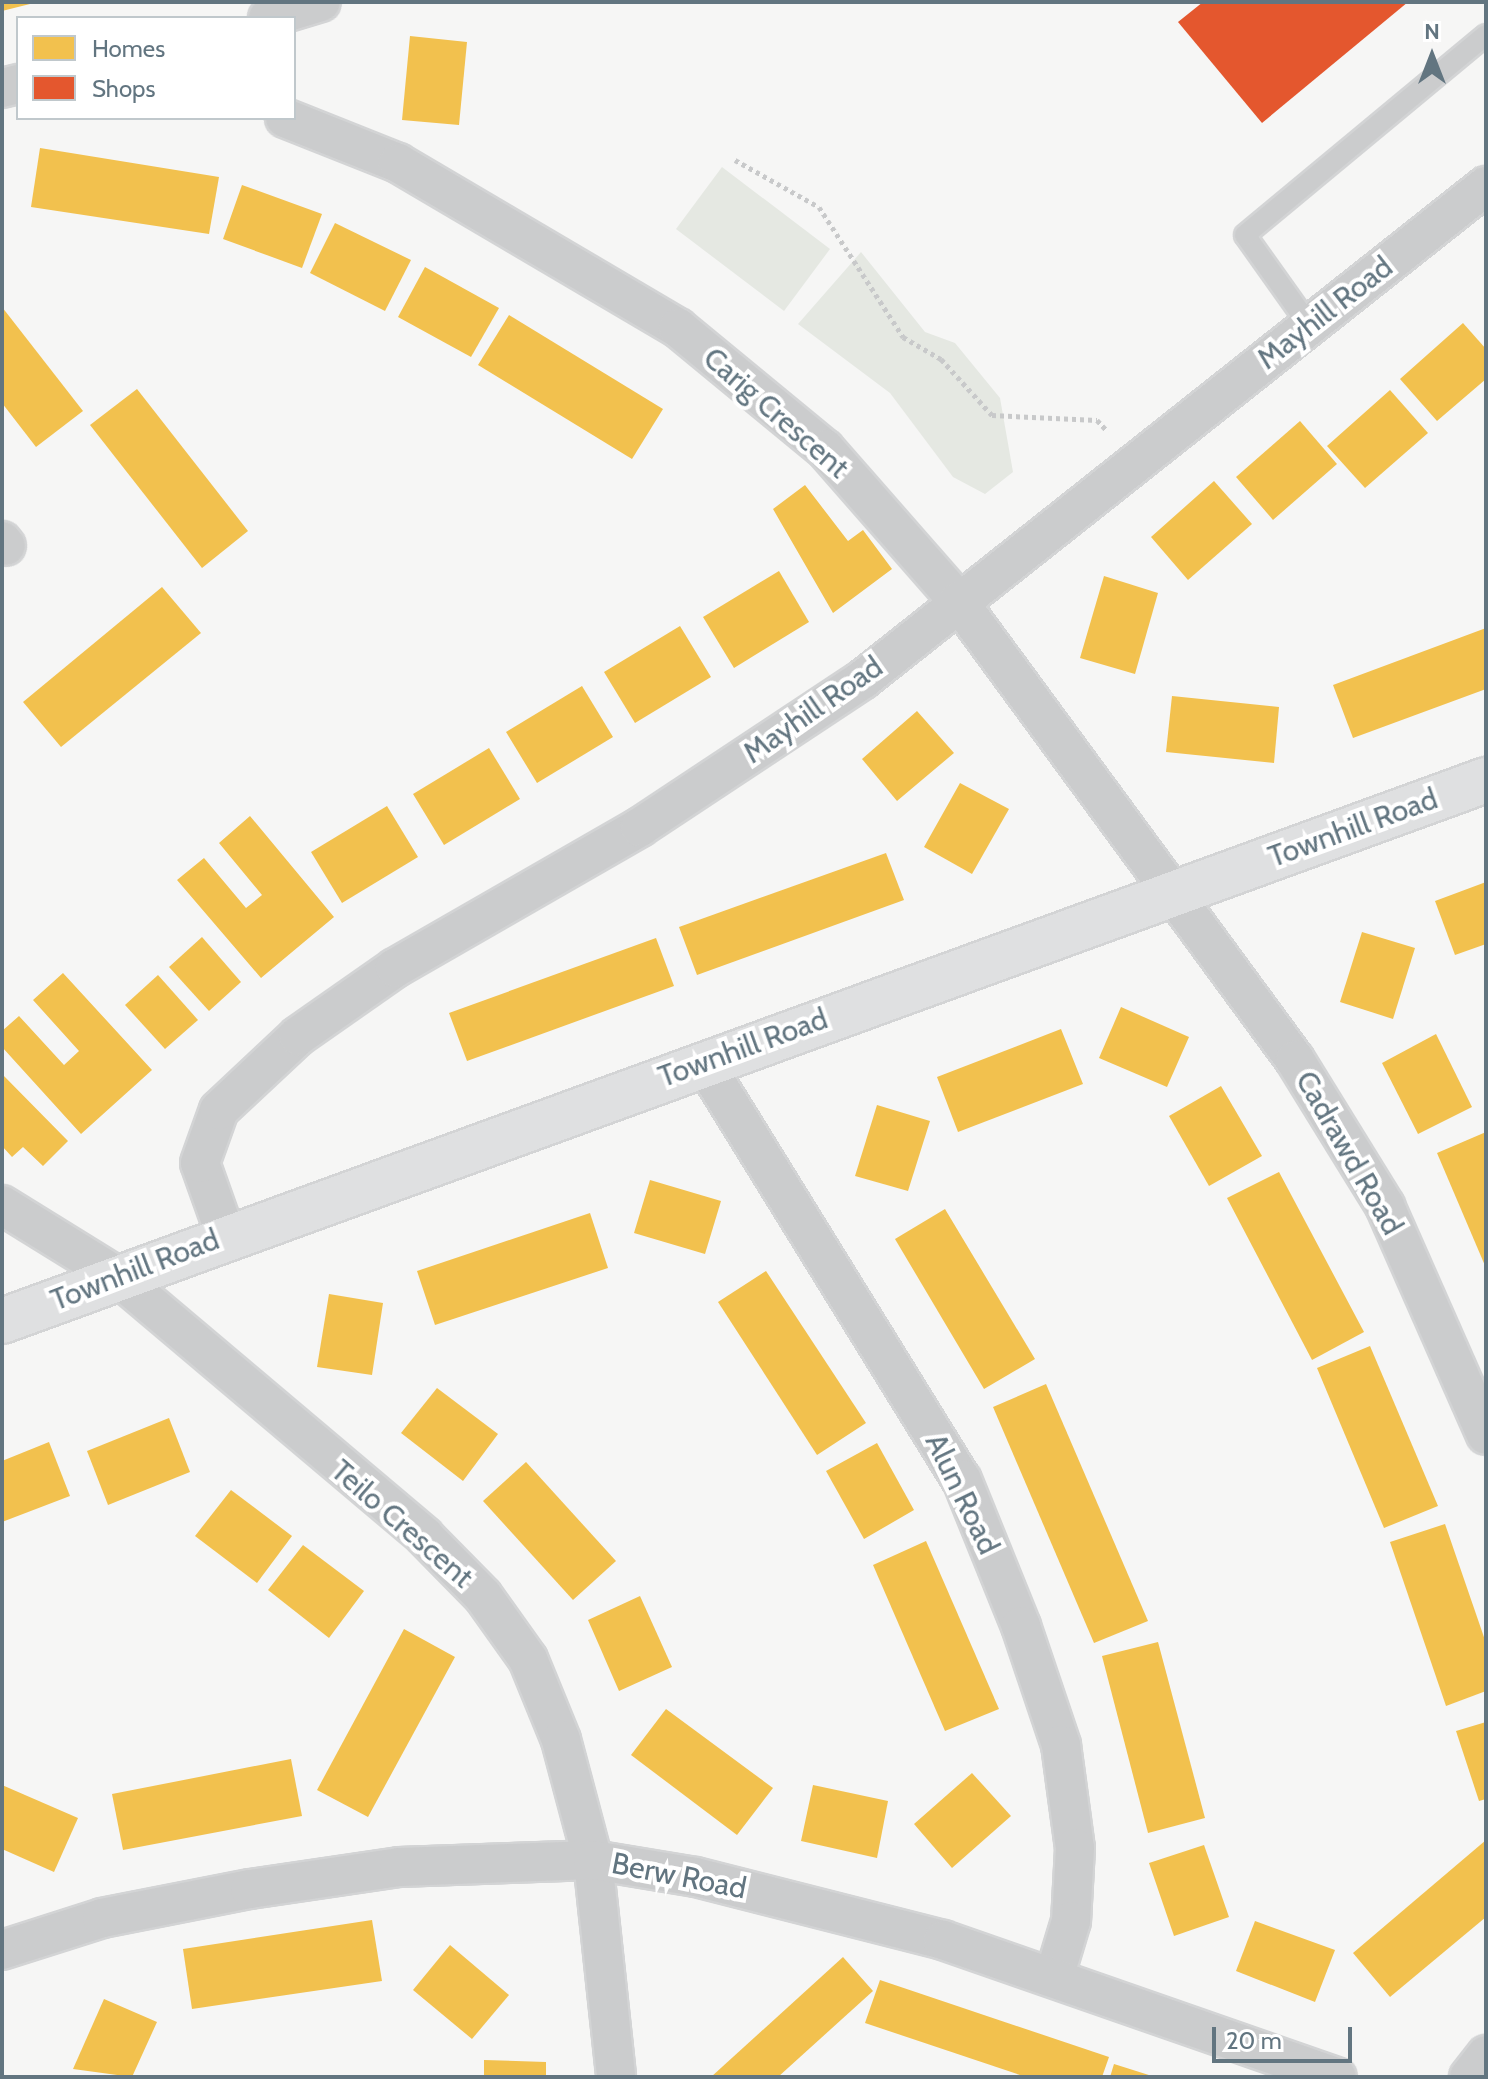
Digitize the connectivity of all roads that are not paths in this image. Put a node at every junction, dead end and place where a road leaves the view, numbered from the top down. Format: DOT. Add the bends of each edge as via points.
graph roads {
  1 [pos="321,2"];
  2 [pos="275,16"];
  3 [pos="1486,35"];
  4 [pos="290,120"];
  5 [pos="1486,186"];
  6 [pos="1309,325"];
  7 [pos="958,601"];
  8 [pos="1486,780"];
  9 [pos="1172,894"];
  10 [pos="704,1063"];
  11 [pos="2,1205"];
  12 [pos="226,1236"];
  13 [pos="118,1277"];
  14 [pos="2,1321"];
  15 [pos="1486,1435"];
  16 [pos="593,1860"];
  17 [pos="2,1950"];
  18 [pos="1055,1974"];
  19 [pos="1486,2055"];
  20 [pos="616,2077"];
  21 [pos="1337,2077"];
  22 [pos="1469,2077"];
  1 -- 2 [label="street"];
  3 -- 6 [label="lane" via="1245,235"];
  4 -- 7 [label="street, Carig Crescent" via="398,163 678,328 825,449"];
  5 -- 6 [label="street, Mayhill Road"];
  6 -- 7 [label="street, Mayhill Road"];
  7 -- 9 [label="street, Carig Crescent"];
  7 -- 12 [label="street, Mayhill Road" via="862,680 654,818 395,968 298,1036 219,1110 200,1163"];
  8 -- 9 [label="street, Townhill Road"];
  9 -- 10 [label="street, Townhill Road"];
  9 -- 15 [label="street, Cadrawd Road" via="1295,1060 1385,1206"];
  10 -- 12 [label="street, Townhill Road"];
  10 -- 18 [label="street, Alun Road" via="962,1480 1021,1626 1061,1745 1075,1848 1071,1921"];
  11 -- 13 [label="street, Teilo Crescent"];
  12 -- 13 [label="street, Townhill Road"];
  13 -- 14 [label="street, Townhill Road"];
  13 -- 16 [label="street, Teilo Crescent" via="424,1536 483,1596 544,1692"];
  16 -- 17 [label="street, Berw Road" via="399,1867 250,1889 102,1918"];
  16 -- 18 [label="street, Berw Road" via="837,1910"];
  16 -- 20 [label="street, Teilo Crescent"];
  18 -- 21 [label="street, Berw Road"];
  19 -- 22 [label="street"];
}
